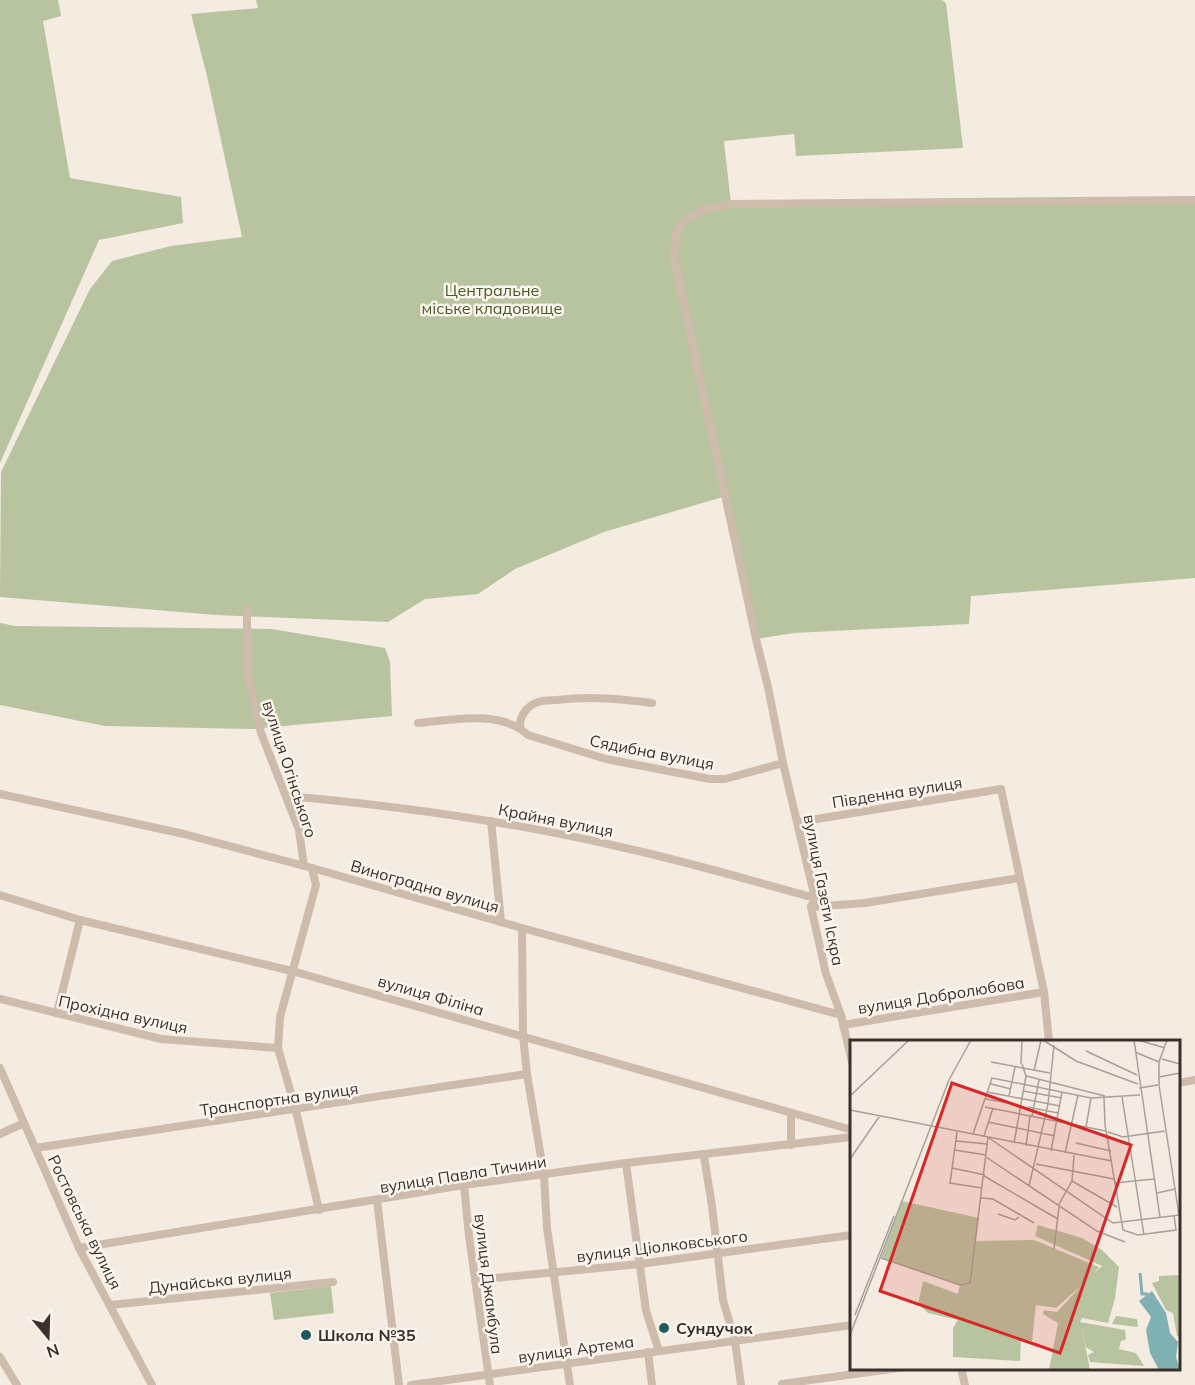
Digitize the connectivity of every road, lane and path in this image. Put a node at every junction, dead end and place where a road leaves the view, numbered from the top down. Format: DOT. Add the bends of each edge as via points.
graph roads {
  1 [pos="1195,200"];
  2 [pos="247,609"];
  3 [pos="652,703"];
  4 [pos="418,723"];
  5 [pos="520,727"];
  6 [pos="783,762"];
  7 [pos="0,794"];
  8 [pos="287,796"];
  9 [pos="491,821"];
  10 [pos="798,822"];
  11 [pos="308,867"];
  12 [pos="1019,878"];
  13 [pos="0,895"];
  14 [pos="815,898"];
  15 [pos="812,907"];
  16 [pos="80,920"];
  17 [pos="501,922"];
  18 [pos="522,928"];
  19 [pos="292,971"];
  20 [pos="1044,992"];
  21 [pos="0,999"];
  22 [pos="57,1013"];
  23 [pos="841,1015"];
  24 [pos="843,1025"];
  25 [pos="523,1036"];
  26 [pos="1049,1040"];
  27 [pos="278,1048"];
  28 [pos="850,1054"];
  29 [pos="0,1068"];
  30 [pos="527,1074"];
  31 [pos="1195,1080"];
  32 [pos="1180,1083"];
  33 [pos="296,1111"];
  34 [pos="790,1113"];
  35 [pos="24,1124"];
  36 [pos="850,1129"];
  37 [pos="0,1134"];
  38 [pos="850,1137"];
  39 [pos="791,1145"];
  40 [pos="35,1148"];
  41 [pos="704,1156"];
  42 [pos="626,1163"];
  43 [pos="544,1174"];
  44 [pos="464,1185"];
  45 [pos="377,1200"];
  46 [pos="319,1210"];
  47 [pos="850,1235"];
  48 [pos="79,1248"];
  49 [pos="716,1252"];
  50 [pos="640,1264"];
  51 [pos="553,1273"];
  52 [pos="476,1280"];
  53 [pos="333,1282"];
  54 [pos="110,1305"];
  55 [pos="850,1325"];
  56 [pos="735,1341"];
  57 [pos="659,1351"];
  58 [pos="648,1352"];
  59 [pos="0,1357"];
  60 [pos="568,1365"];
  61 [pos="884,1370"];
  62 [pos="961,1370"];
  63 [pos="488,1375"];
  64 [pos="782,1384"];
  65 [pos="17,1385"];
  66 [pos="152,1385"];
  67 [pos="399,1385"];
  68 [pos="411,1385"];
  69 [pos="490,1385"];
  70 [pos="570,1385"];
  71 [pos="652,1385"];
  72 [pos="741,1385"];
  73 [pos="965,1385"];
  1 -- 6 [label="street, вулиця Газети Іскра" via="731,204 704,209 681,224 673,246 675,266"];
  2 -- 8 [label="street, вулиця Огінського" via="247,673 261,733"];
  3 -- 5 [label="street" via="611,698 537,702 524,712"];
  4 -- 5 [label="street, Сядибна вулиця" via="496,720"];
  5 -- 6 [label="street, Сядибна вулиця" via="528,735 606,759 710,779 725,779"];
  6 -- 10 [label="street, вулиця Газети Іскра"];
  7 -- 11 [label="street, Виноградна вулиця" via="183,834"];
  8 -- 9 [label="street, Крайня вулиця"];
  8 -- 11 [label="street, вулиця Огінського"];
  9 -- 14 [label="street, Крайня вулиця" via="625,848"];
  9 -- 17 [label="street"];
  10 -- 12 [label="street, Південна вулиця" via="1000,789"];
  10 -- 14 [label="street, вулиця Газети Іскра"];
  11 -- 17 [label="street, Виноградна вулиця"];
  11 -- 19 [label="street, вулиця Огінського" via="316,885"];
  12 -- 15 [label="street" via="865,903"];
  12 -- 20 [label="street"];
  13 -- 16 [label="street, вулиця Філіна"];
  14 -- 15 [label="street, вулиця Газети Іскра"];
  15 -- 23 [label="street, вулиця Газети Іскра" via="826,974"];
  16 -- 19 [label="street, вулиця Філіна"];
  16 -- 22 [label="street"];
  17 -- 18 [label="street, Виноградна вулиця"];
  18 -- 23 [label="street, Виноградна вулиця"];
  18 -- 25 [label="street"];
  19 -- 25 [label="street, вулиця Філіна"];
  19 -- 27 [label="street, вулиця Огінського" via="280,1017"];
  20 -- 24 [label="street, вулиця Добролюбова"];
  20 -- 26 [label="street"];
  21 -- 22 [label="street, Прохідна вулиця"];
  22 -- 27 [label="street, Прохідна вулиця" via="161,1039"];
  23 -- 24 [label="street, вулиця Газети Іскра"];
  24 -- 28 [label="street, вулиця Газети Іскра"];
  25 -- 30 [label="street"];
  25 -- 34 [label="street, вулиця Філіна"];
  27 -- 33 [label="street, вулиця Огінського"];
  29 -- 35 [label="street, Ростовська вулиця"];
  30 -- 33 [label="street, Транспортна вулиця"];
  30 -- 43 [label="street"];
  31 -- 32 [label="street"];
  33 -- 40 [label="street, Транспортна вулиця"];
  33 -- 46 [label="street, вулиця Огінського"];
  34 -- 36 [label="street, вулиця Філіна"];
  34 -- 39 [label="street"];
  35 -- 37 [label="street"];
  35 -- 40 [label="street, Ростовська вулиця"];
  38 -- 39 [label="street, вулиця Павла Тичини"];
  39 -- 41 [label="street, вулиця Павла Тичини"];
  40 -- 48 [label="street, Ростовська вулиця"];
  41 -- 42 [label="street, вулиця Павла Тичини"];
  41 -- 49 [label="street"];
  42 -- 43 [label="street, вулиця Павла Тичини"];
  42 -- 50 [label="street"];
  43 -- 44 [label="street, вулиця Павла Тичини"];
  43 -- 51 [label="street"];
  44 -- 45 [label="street, вулиця Павла Тичини"];
  44 -- 52 [label="street, вулиця Джамбула"];
  45 -- 46 [label="street, вулиця Павла Тичини"];
  45 -- 67 [label="street"];
  46 -- 48 [label="street, вулиця Павла Тичини"];
  47 -- 49 [label="street, вулиця Ціолковського"];
  48 -- 54 [label="street, Ростовська вулиця"];
  49 -- 50 [label="street, вулиця Ціолковського"];
  49 -- 56 [label="street" via="723,1300"];
  50 -- 51 [label="street, вулиця Ціолковського"];
  50 -- 57 [label="street" via="646,1311"];
  51 -- 52 [label="street, вулиця Ціолковського"];
  51 -- 60 [label="street"];
  52 -- 63 [label="street, вулиця Джамбула"];
  53 -- 54 [label="street, Дунайська вулиця"];
  54 -- 66 [label="street, Ростовська вулиця"];
  55 -- 56 [label="street, вулиця Артема"];
  56 -- 57 [label="street, вулиця Артема"];
  56 -- 72 [label="street"];
  57 -- 58 [label="street, вулиця Артема"];
  58 -- 60 [label="street, вулиця Артема"];
  58 -- 71 [label="street"];
  59 -- 65 [label="street"];
  60 -- 63 [label="street, вулиця Артема"];
  60 -- 70 [label="street"];
  61 -- 64 [label="street"];
  62 -- 73 [label="street"];
  63 -- 68 [label="street, вулиця Артема"];
  63 -- 69 [label="street, вулиця Джамбула"];
}
